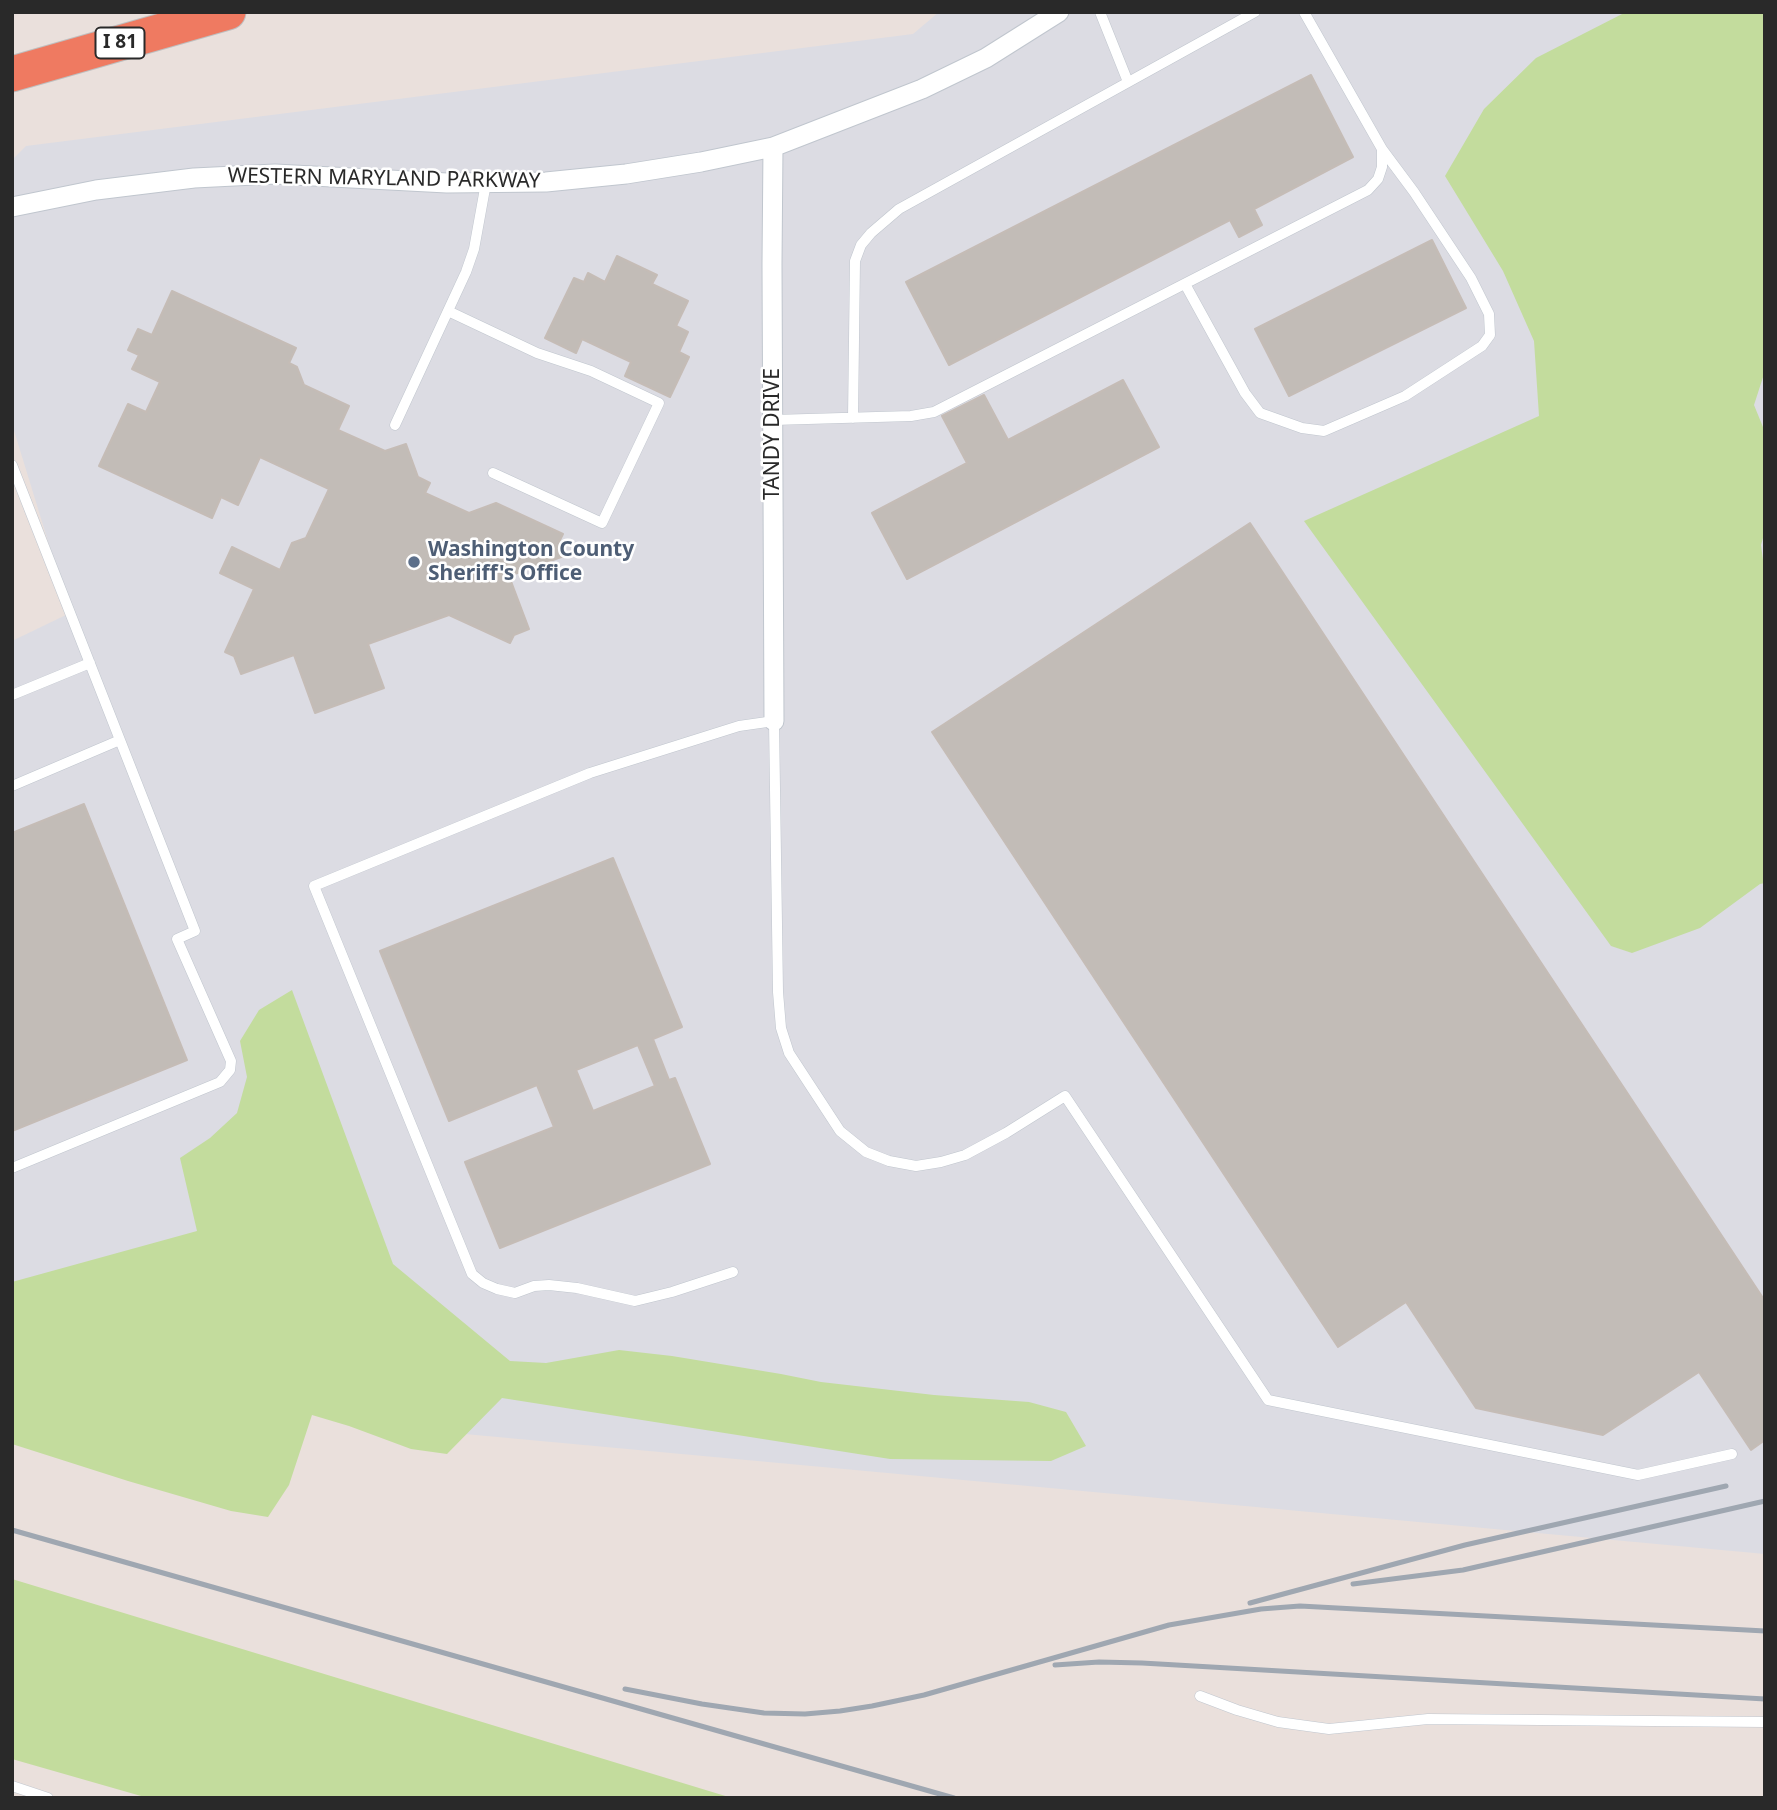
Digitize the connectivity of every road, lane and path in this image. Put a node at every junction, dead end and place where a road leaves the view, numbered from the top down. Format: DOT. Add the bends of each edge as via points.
graph roads {
  1 [pos="228,12"];
  2 [pos="1059,12"];
  3 [pos="1100,12"];
  4 [pos="1255,12"];
  5 [pos="1304,12"];
  6 [pos="12,75"];
  7 [pos="1128,82"];
  8 [pos="773,147"];
  9 [pos="1382,149"];
  10 [pos="486,183"];
  11 [pos="12,207"];
  12 [pos="1185,284"];
  13 [pos="448,311"];
  14 [pos="853,418"];
  15 [pos="773,420"];
  16 [pos="395,425"];
  17 [pos="12,465"];
  18 [pos="493,473"];
  19 [pos="90,663"];
  20 [pos="12,695"];
  21 [pos="774,721"];
  22 [pos="120,740"];
  23 [pos="12,786"];
  24 [pos="12,1168"];
  25 [pos="733,1272"];
  26 [pos="1732,1454"];
  27 [pos="1200,1696"];
  28 [pos="1765,1723"];
  29 [pos="12,1786"];
  30 [pos="48,1798"];
  1 -- 6 [label="highway, I 81"];
  2 -- 8 [label="street, WESTERN MARYLAND PARKWAY" via="986,58 922,89"];
  3 -- 7 [label="lane"];
  4 -- 7 [label="lane"];
  5 -- 9 [label="lane"];
  7 -- 14 [label="lane" via="899,209 861,245 855,261"];
  8 -- 10 [label="street, WESTERN MARYLAND PARKWAY" via="626,174 546,183"];
  8 -- 15 [label="street, TANDY DRIVE"];
  9 -- 12 [label="lane" via="1378,179 1368,190"];
  9 -- 12 [label="lane" via="1471,278 1489,314 1490,335 1482,346 1405,396 1324,431 1302,428 1260,413"];
  10 -- 11 [label="street, WESTERN MARYLAND PARKWAY" via="248,175 96,190"];
  10 -- 13 [label="lane" via="474,249"];
  12 -- 14 [label="lane" via="934,412"];
  13 -- 16 [label="lane"];
  13 -- 18 [label="lane" via="659,402 602,523"];
  14 -- 15 [label="lane"];
  15 -- 21 [label="street, TANDY DRIVE"];
  17 -- 19 [label="lane"];
  19 -- 20 [label="lane"];
  19 -- 22 [label="lane"];
  21 -- 25 [label="lane" via="739,726 590,774 314,886 472,1274 483,1283 515,1293 549,1285 635,1301"];
  21 -- 26 [label="lane" via="780,1028 789,1053 840,1130 866,1152 916,1166 965,1155 1065,1096 1268,1400 1638,1475"];
  22 -- 23 [label="lane"];
  22 -- 24 [label="lane" via="195,931 177,939 231,1061 230,1070 220,1082"];
  27 -- 28 [label="lane" via="1278,1722 1329,1729 1428,1719"];
  29 -- 30 [label="lane"];
}
